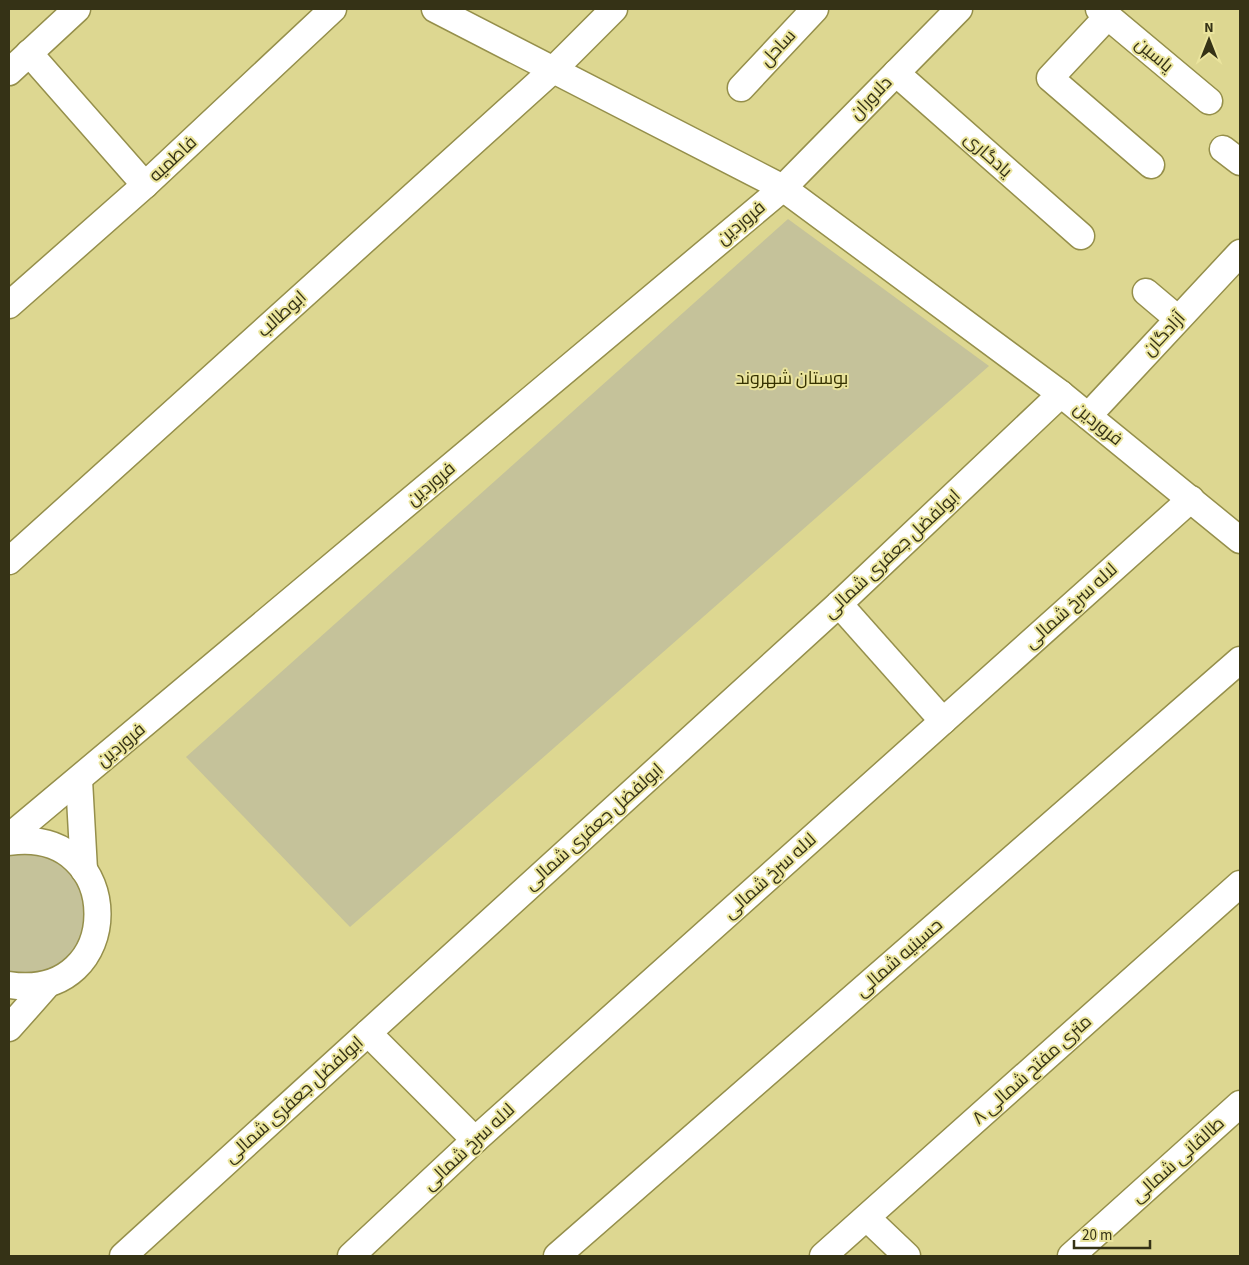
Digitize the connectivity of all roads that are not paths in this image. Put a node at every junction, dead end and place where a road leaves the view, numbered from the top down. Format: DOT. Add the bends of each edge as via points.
graph roads {
  1 [pos="77,9"];
  2 [pos="333,9"];
  3 [pos="435,9"];
  4 [pos="614,9"];
  5 [pos="815,9"];
  6 [pos="959,9"];
  7 [pos="1103,12"];
  8 [pos="28,54"];
  9 [pos="555,68"];
  10 [pos="9,72"];
  11 [pos="896,73"];
  12 [pos="741,88"];
  13 [pos="1209,101"];
  14 [pos="1151,164"];
  15 [pos="145,185"];
  16 [pos="784,188"];
  17 [pos="1081,236"];
  18 [pos="1240,253"];
  19 [pos="1146,292"];
  20 [pos="10,301"];
  21 [pos="1178,319"];
  22 [pos="1061,394"];
  23 [pos="1088,416"];
  24 [pos="1191,499"];
  25 [pos="1235,526"];
  26 [pos="9,560"];
  27 [pos="839,604"];
  28 [pos="1240,660"];
  29 [pos="943,721"];
  30 [pos="79,780"];
  31 [pos="9,837"];
  32 [pos="9,842"];
  33 [pos="84,870"];
  34 [pos="1240,884"];
  35 [pos="48,984"];
  36 [pos="9,985"];
  37 [pos="9,1028"];
  38 [pos="368,1033"];
  39 [pos="1240,1104"];
  40 [pos="475,1140"];
  41 [pos="867,1218"];
  42 [pos="123,1256"];
  43 [pos="351,1256"];
  44 [pos="557,1256"];
  45 [pos="823,1256"];
  46 [pos="907,1256"];
  47 [pos="1071,1256"];
  1 -- 8 [label="street"];
  2 -- 15 [label="street, فاطمیه"];
  3 -- 9 [label="street, فروردین"];
  4 -- 9 [label="street, ابوطالب"];
  5 -- 12 [label="street, ساحل"];
  6 -- 11 [label="street, دلاوران"];
  7 -- 13 [label="street, یاسین"];
  7 -- 14 [label="street" via="1050,78"];
  8 -- 10 [label="street"];
  8 -- 15 [label="street"];
  9 -- 16 [label="street, فروردین"];
  9 -- 26 [label="street, ابوطالب"];
  11 -- 16 [label="street, دلاوران"];
  11 -- 17 [label="street, یادگاری"];
  15 -- 20 [label="street, فاطمیه"];
  16 -- 22 [label="street, فروردین"];
  16 -- 30 [label="street, فروردین"];
  18 -- 21 [label="street, آزادگان"];
  19 -- 21 [label="street"];
  21 -- 23 [label="street, آزادگان"];
  22 -- 23 [label="street, فروردین"];
  22 -- 27 [label="street, ابولفضل جعفری شمالی"];
  23 -- 24 [label="street, فروردین"];
  24 -- 25 [label="street, فروردین"];
  24 -- 29 [label="street, لاله سرخ شمالی"];
  27 -- 29 [label="street"];
  27 -- 38 [label="street, ابولفضل جعفری شمالی"];
  28 -- 44 [label="street, حسینیه شمالی"];
  29 -- 40 [label="street, لاله سرخ شمالی"];
  30 -- 31 [label="street, فروردین"];
  30 -- 33 [label="street"];
  32 -- 33 [label="street" via="47,843 68,854"];
  33 -- 35 [label="street" via="95,890 99,913 95,936 85,957 68,973"];
  34 -- 41 [label="street, ۸ متری مفتح شمالی"];
  35 -- 36 [label="street"];
  35 -- 37 [label="street"];
  38 -- 40 [label="street"];
  38 -- 42 [label="street, ابولفضل جعفری شمالی"];
  39 -- 47 [label="street, طالقانی شمالی"];
  40 -- 43 [label="street, لاله سرخ شمالی"];
  41 -- 45 [label="street, ۸ متری مفتح شمالی"];
  41 -- 46 [label="street"];
}
